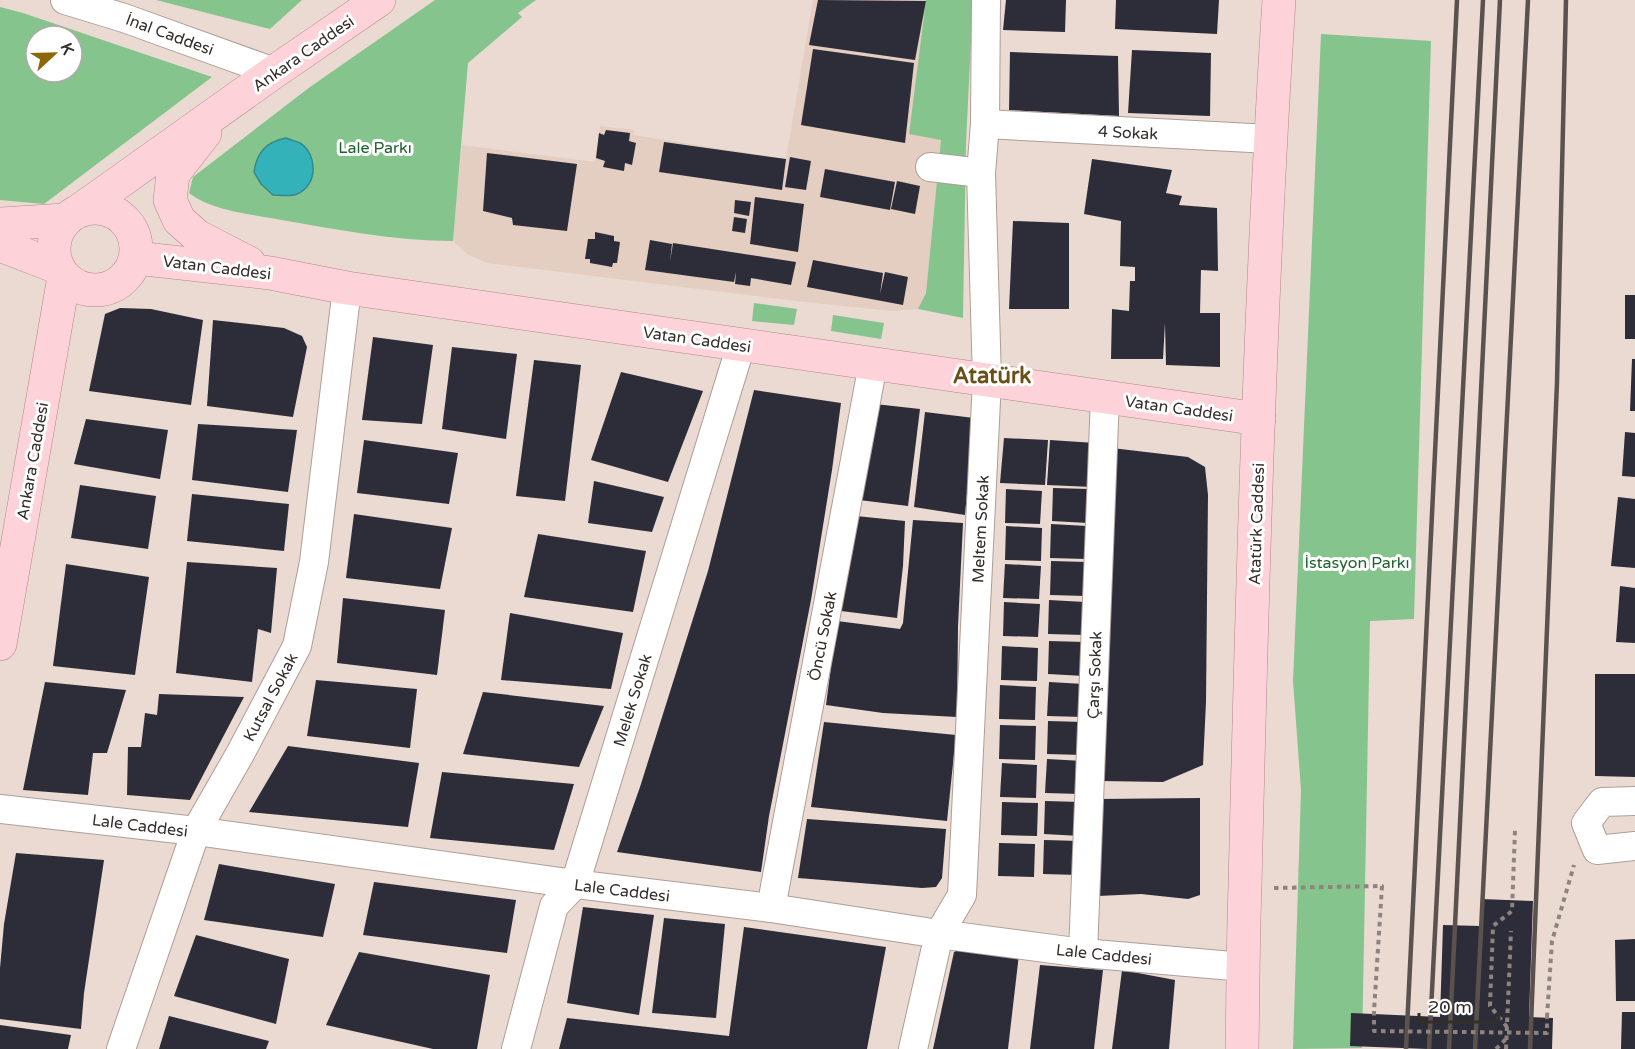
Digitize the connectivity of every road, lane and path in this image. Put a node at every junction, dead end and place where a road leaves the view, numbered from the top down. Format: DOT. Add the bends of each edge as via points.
graph roads {
  1 [pos="65,0"];
  2 [pos="379,0"];
  3 [pos="986,0"];
  4 [pos="1279,0"];
  5 [pos="129,9"];
  6 [pos="274,72"];
  7 [pos="226,106"];
  8 [pos="985,124"];
  9 [pos="1270,139"];
  10 [pos="930,167"];
  11 [pos="981,173"];
  12 [pos="73,215"];
  13 [pos="0,224"];
  14 [pos="0,244"];
  15 [pos="136,258"];
  16 [pos="61,272"];
  17 [pos="270,273"];
  18 [pos="347,288"];
  19 [pos="741,345"];
  20 [pos="873,364"];
  21 [pos="987,380"];
  22 [pos="1105,398"];
  23 [pos="1259,419"];
  24 [pos="0,644"];
  25 [pos="1635,801"];
  26 [pos="0,809"];
  27 [pos="1586,823"];
  28 [pos="1515,830"];
  29 [pos="196,831"];
  30 [pos="1635,846"];
  31 [pos="575,884"];
  32 [pos="1244,889"];
  33 [pos="771,908"];
  34 [pos="1511,931"];
  35 [pos="939,934"];
  36 [pos="1083,953"];
  37 [pos="1244,967"];
  38 [pos="1507,1027"];
  39 [pos="1507,1036"];
  40 [pos="121,1049"];
  41 [pos="516,1049"];
  42 [pos="913,1049"];
  43 [pos="1242,1049"];
  44 [pos="1496,1049"];
  45 [pos="1506,1049"];
  1 -- 5 [label="street, İnal Caddesi"];
  2 -- 6 [label="main road, Ankara Caddesi"];
  3 -- 8 [label="street, Meltem Sokak"];
  4 -- 9 [label="main road, Atatürk Caddesi"];
  5 -- 6 [label="street, İnal Caddesi"];
  6 -- 7 [label="main road, Ankara Caddesi"];
  7 -- 12 [label="main road, Ankara Caddesi"];
  7 -- 17 [label="main road" via="173,174 170,200 179,220 197,236"];
  8 -- 9 [label="street, 4 Sokak"];
  8 -- 11 [label="street, Meltem Sokak"];
  9 -- 23 [label="main road, Atatürk Caddesi"];
  10 -- 11 [label="street"];
  11 -- 21 [label="street, Meltem Sokak"];
  12 -- 13 [label="main road"];
  12 -- 15 [label="main road" via="93,207 117,214 134,233"];
  12 -- 16 [label="main road" via="58,230 54,242"];
  14 -- 16 [label="main road"];
  15 -- 16 [label="main road" via="123,280 100,291 74,285"];
  15 -- 17 [label="main road, Vatan Caddesi"];
  16 -- 24 [label="main road, Ankara Caddesi"];
  17 -- 18 [label="main road, Vatan Caddesi"];
  18 -- 19 [label="main road, Vatan Caddesi"];
  18 -- 29 [label="street, Kutsal Sokak" via="314,562 297,646"];
  19 -- 20 [label="main road, Vatan Caddesi"];
  19 -- 31 [label="street, Melek Sokak"];
  20 -- 21 [label="main road, Vatan Caddesi"];
  20 -- 33 [label="street, Öncü Sokak"];
  21 -- 22 [label="main road, Vatan Caddesi"];
  21 -- 35 [label="street, Meltem Sokak" via="962,895"];
  22 -- 23 [label="main road, Vatan Caddesi"];
  22 -- 36 [label="street, Çarşı Sokak"];
  23 -- 32 [label="main road, Atatürk Caddesi"];
  25 -- 27 [label="street" via="1602,802"];
  26 -- 29 [label="street, Lale Caddesi"];
  27 -- 30 [label="street" via="1597,850"];
  27 -- 39 [label="path, bridge" via="1552,941 1547,1033"];
  28 -- 38 [label="path" via="1512,911 1493,926 1490,994 1490,1006"];
  29 -- 31 [label="street, Lale Caddesi"];
  29 -- 40 [label="street, Kutsal Sokak"];
  31 -- 33 [label="street, Lale Caddesi"];
  31 -- 41 [label="street, Melek Sokak" via="554,906"];
  32 -- 37 [label="main road, Atatürk Caddesi"];
  32 -- 39 [label="path, bridge" via="1382,886 1374,1031"];
  33 -- 35 [label="street, Lale Caddesi"];
  34 -- 38 [label="path"];
  35 -- 36 [label="street, Lale Caddesi"];
  35 -- 42 [label="street, Meltem Sokak"];
  36 -- 37 [label="street, Lale Caddesi"];
  37 -- 43 [label="main road, Atatürk Caddesi"];
  38 -- 39 [label="path, bridge"];
  39 -- 44 [label="path"];
  39 -- 45 [label="path"];
}
